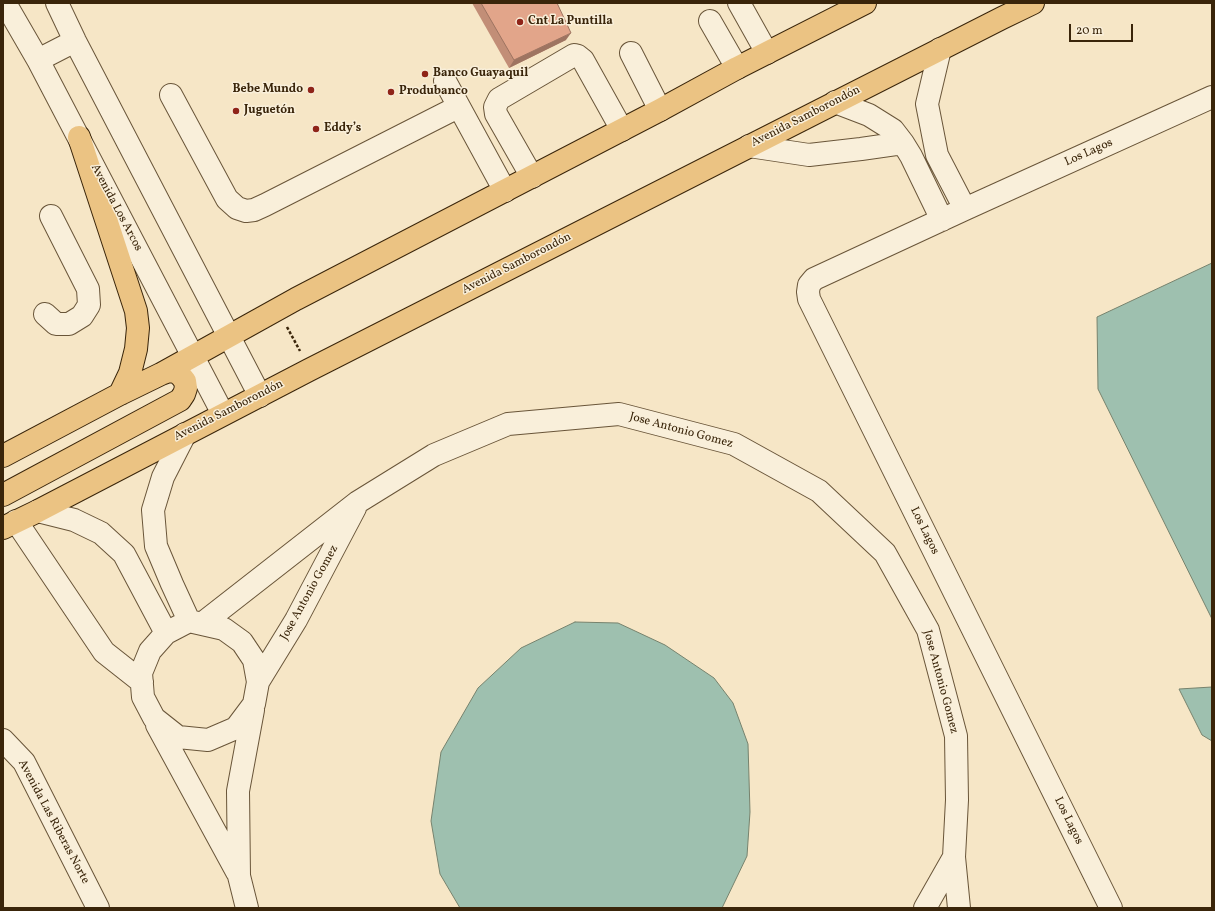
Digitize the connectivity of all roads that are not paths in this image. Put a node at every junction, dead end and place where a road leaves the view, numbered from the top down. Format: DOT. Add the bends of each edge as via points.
graph roads {
  1 [pos="5,3"];
  2 [pos="57,3"];
  3 [pos="739,3"];
  4 [pos="1033,3"];
  5 [pos="863,4"];
  6 [pos="710,21"];
  7 [pos="75,41"];
  8 [pos="940,49"];
  9 [pos="631,53"];
  10 [pos="767,53"];
  11 [pos="38,60"];
  12 [pos="737,68"];
  13 [pos="445,81"];
  14 [pos="171,95"];
  15 [pos="1212,97"];
  16 [pos="835,102"];
  17 [pos="458,106"];
  18 [pos="660,110"];
  19 [pos="622,130"];
  20 [pos="79,137"];
  21 [pos="903,143"];
  22 [pos="749,146"];
  23 [pos="532,177"];
  24 [pos="505,191"];
  25 [pos="965,209"];
  26 [pos="51,216"];
  27 [pos="942,220"];
  28 [pos="45,314"];
  29 [pos="228,336"];
  30 [pos="193,356"];
  31 [pos="161,374"];
  32 [pos="120,394"];
  33 [pos="260,396"];
  34 [pos="223,414"];
  35 [pos="185,434"];
  36 [pos="3,456"];
  37 [pos="3,495"];
  38 [pos="358,502"];
  39 [pos="38,511"];
  40 [pos="9,525"];
  41 [pos="196,622"];
  42 [pos="166,633"];
  43 [pos="142,682"];
  44 [pos="258,682"];
  45 [pos="254,704"];
  46 [pos="154,718"];
  47 [pos="3,740"];
  48 [pos="954,857"];
  49 [pos="239,876"];
  50 [pos="98,908"];
  51 [pos="247,908"];
  52 [pos="925,908"];
  53 [pos="959,908"];
  54 [pos="1111,908"];
  1 -- 11 [label="street, Avenida Los Arcos"];
  2 -- 7 [label="street"];
  3 -- 10 [label="street"];
  4 -- 8 [label="highway, Avenida Samborondón"];
  5 -- 10 [label="highway"];
  6 -- 12 [label="street"];
  7 -- 11 [label="street"];
  7 -- 29 [label="street"];
  8 -- 16 [label="highway, Avenida Samborondón"];
  8 -- 25 [label="street" via="927,104 937,155"];
  9 -- 18 [label="street"];
  10 -- 12 [label="highway"];
  11 -- 20 [label="street, Avenida Los Arcos"];
  12 -- 18 [label="highway"];
  13 -- 17 [label="street"];
  14 -- 17 [label="street" via="227,199 237,208 246,211 254,210"];
  15 -- 25 [label="street, Los Lagos"];
  16 -- 21 [label="street" via="869,114 893,130"];
  16 -- 22 [label="highway, Avenida Samborondón"];
  17 -- 24 [label="street"];
  18 -- 19 [label="highway"];
  19 -- 23 [label="highway"];
  19 -- 23 [label="street" via="583,60 574,55 499,99 495,107 496,114"];
  20 -- 30 [label="street, Avenida Los Arcos"];
  20 -- 32 [label="highway" via="136,311 136,349 130,373"];
  21 -- 22 [label="street" via="809,155"];
  21 -- 27 [label="street"];
  22 -- 33 [label="highway, Avenida Samborondón"];
  23 -- 24 [label="highway"];
  24 -- 29 [label="highway"];
  25 -- 27 [label="street, Los Lagos"];
  26 -- 28 [label="street" via="88,289 89,305 82,316 69,324 56,324"];
  27 -- 54 [label="street, Los Lagos" via="814,279 809,285 809,299"];
  29 -- 30 [label="highway"];
  29 -- 33 [label="street"];
  30 -- 31 [label="highway"];
  30 -- 34 [label="street, Avenida Los Arcos"];
  31 -- 32 [label="highway"];
  31 -- 37 [label="highway" via="176,372 185,381 186,388 180,400"];
  32 -- 36 [label="highway"];
  33 -- 34 [label="highway, Avenida Samborondón"];
  34 -- 35 [label="highway, Avenida Samborondón"];
  35 -- 39 [label="highway, Avenida Samborondón"];
  35 -- 41 [label="street" via="163,477 153,510 156,546 172,584"];
  38 -- 41 [label="street, Jose Antonio Gomez"];
  38 -- 44 [label="street, Jose Antonio Gomez" via="296,620"];
  38 -- 48 [label="street, Jose Antonio Gomez" via="434,455 508,424 619,414 734,444 819,491 885,553 928,630 956,736 957,800"];
  39 -- 40 [label="highway, Avenida Samborondón"];
  39 -- 42 [label="street" via="74,520 101,533 124,554"];
  40 -- 43 [label="street" via="104,652"];
  41 -- 42 [label="street"];
  41 -- 44 [label="street" via="224,629 242,642 254,660"];
  42 -- 43 [label="street" via="150,651 141,673"];
  43 -- 46 [label="street" via="143,697"];
  44 -- 45 [label="street"];
  45 -- 46 [label="street" via="236,728 208,740 178,737"];
  45 -- 49 [label="street" via="238,791"];
  46 -- 49 [label="street"];
  47 -- 50 [label="street, Avenida Las Riberas Norte" via="24,762"];
  48 -- 52 [label="street, Jose Antonio Gomez"];
  48 -- 53 [label="street, Jose Antonio Gomez"];
  49 -- 51 [label="street"];
}
